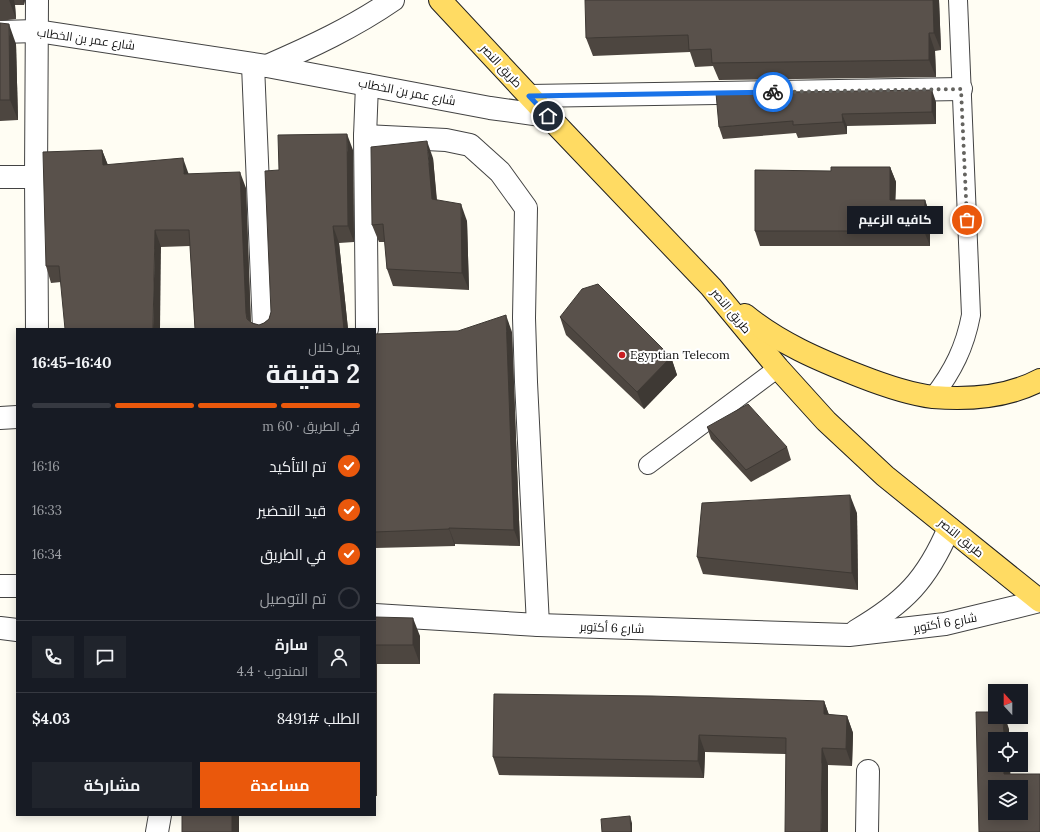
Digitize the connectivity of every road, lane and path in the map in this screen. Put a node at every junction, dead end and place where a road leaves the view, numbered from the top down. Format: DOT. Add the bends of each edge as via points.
graph roads {
  1 [pos="37,0"];
  2 [pos="393,0"];
  3 [pos="440,0"];
  4 [pos="958,0"];
  5 [pos="37,31"];
  6 [pos="0,32"];
  7 [pos="260,65"];
  8 [pos="367,85"];
  9 [pos="961,89"];
  10 [pos="529,96"];
  11 [pos="548,116"];
  12 [pos="365,136"];
  13 [pos="0,177"];
  14 [pos="36,177"];
  15 [pos="711,287"];
  16 [pos="37,328"];
  17 [pos="264,328"];
  18 [pos="366,328"];
  19 [pos="778,368"];
  20 [pos="1040,380"];
  21 [pos="932,396"];
  22 [pos="16,417"];
  23 [pos="0,418"];
  24 [pos="648,465"];
  25 [pos="949,528"];
  26 [pos="0,586"];
  27 [pos="16,586"];
  28 [pos="1040,601"];
  29 [pos="376,615"];
  30 [pos="538,625"];
  31 [pos="0,628"];
  32 [pos="16,630"];
  33 [pos="849,635"];
  34 [pos="868,771"];
  35 [pos="160,816"];
  36 [pos="157,832"];
  37 [pos="867,832"];
  1 -- 5 [label="street"];
  2 -- 7 [label="street" via="308,48"];
  3 -- 10 [label="main road, طريق النصر"];
  4 -- 9 [label="lane"];
  5 -- 6 [label="street, شارع عمر بن الخطاب"];
  5 -- 7 [label="street, شارع عمر بن الخطاب"];
  5 -- 14 [label="street"];
  7 -- 8 [label="street, شارع عمر بن الخطاب"];
  7 -- 17 [label="street"];
  8 -- 11 [label="street, شارع عمر بن الخطاب"];
  8 -- 12 [label="street"];
  9 -- 10 [label="street"];
  9 -- 21 [label="lane" via="971,314 957,361"];
  10 -- 11 [label="main road, طريق النصر"];
  11 -- 15 [label="main road, طريق النصر"];
  12 -- 18 [label="street"];
  12 -- 30 [label="street" via="446,140 470,145 500,172 526,208 524,318"];
  13 -- 14 [label="street"];
  14 -- 16 [label="street"];
  15 -- 19 [label="main road, طريق النصر"];
  15 -- 21 [label="main road" via="761,328 802,351 888,386"];
  19 -- 24 [label="lane"];
  19 -- 25 [label="main road, طريق النصر" via="840,434 885,476"];
  20 -- 21 [label="main road" via="1023,389 978,398"];
  22 -- 23 [label="street"];
  25 -- 28 [label="main road, طريق النصر"];
  25 -- 33 [label="street" via="924,576 905,597 884,615"];
  26 -- 27 [label="street"];
  28 -- 33 [label="street, شارع 6 أكتوبر" via="945,624"];
  29 -- 30 [label="street, شارع 6 أكتوبر"];
  30 -- 33 [label="street, شارع 6 أكتوبر"];
  31 -- 32 [label="street"];
  34 -- 37 [label="street"];
  35 -- 36 [label="street"];
}
